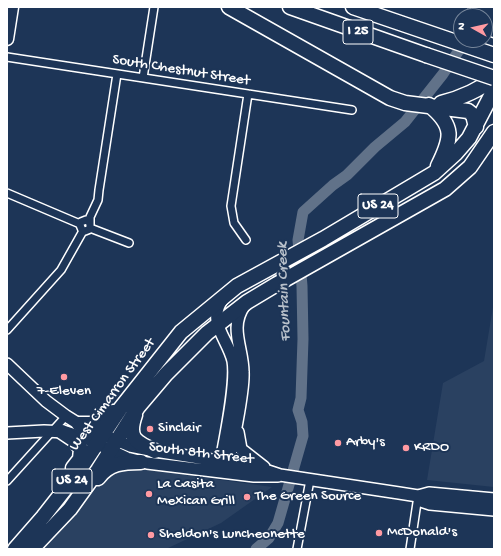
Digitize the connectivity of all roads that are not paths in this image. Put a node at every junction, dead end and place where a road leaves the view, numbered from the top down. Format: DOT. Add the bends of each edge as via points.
graph roads {
  1 [pos="12,7"];
  2 [pos="154,7"];
  3 [pos="229,7"];
  4 [pos="290,7"];
  5 [pos="352,7"];
  6 [pos="7,39"];
  7 [pos="494,55"];
  8 [pos="7,58"];
  9 [pos="116,74"];
  10 [pos="143,78"];
  11 [pos="494,78"];
  12 [pos="494,90"];
  13 [pos="248,94"];
  14 [pos="491,100"];
  15 [pos="436,106"];
  16 [pos="352,110"];
  17 [pos="476,127"];
  18 [pos="494,132"];
  19 [pos="494,148"];
  20 [pos="470,167"];
  21 [pos="434,173"];
  22 [pos="7,193"];
  23 [pos="86,223"];
  24 [pos="246,240"];
  25 [pos="129,243"];
  26 [pos="227,293"];
  27 [pos="247,302"];
  28 [pos="217,325"];
  29 [pos="7,330"];
  30 [pos="7,364"];
  31 [pos="135,389"];
  32 [pos="138,407"];
  33 [pos="66,416"];
  34 [pos="237,416"];
  35 [pos="78,424"];
  36 [pos="58,431"];
  37 [pos="7,433"];
  38 [pos="106,443"];
  39 [pos="155,451"];
  40 [pos="141,462"];
  41 [pos="224,465"];
  42 [pos="267,470"];
  43 [pos="280,475"];
  44 [pos="305,479"];
  45 [pos="7,481"];
  46 [pos="418,496"];
  47 [pos="494,499"];
  48 [pos="70,509"];
  49 [pos="494,510"];
  50 [pos="43,517"];
  51 [pos="45,534"];
  52 [pos="15,549"];
  53 [pos="32,549"];
  54 [pos="297,549"];
  55 [pos="410,549"];
  1 -- 6 [label="main road"];
  2 -- 10 [label="street"];
  3 -- 15 [label="highway" via="329,62 366,86 397,100"];
  4 -- 11 [label="highway, I 25, bridge"];
  5 -- 7 [label="highway, I 25"];
  8 -- 9 [label="street, South Chestnut Street"];
  9 -- 10 [label="street, South Chestnut Street"];
  9 -- 23 [label="street" via="98,200"];
  10 -- 13 [label="street, South Chestnut Street"];
  11 -- 15 [label="highway" via="472,93"];
  12 -- 14 [label="highway, West Cimarron Street"];
  13 -- 16 [label="street, South Chestnut Street"];
  13 -- 24 [label="street" via="232,206 234,223"];
  14 -- 17 [label="highway, West Cimarron Street / US 24"];
  15 -- 17 [label="highway" via="468,111 473,115"];
  15 -- 21 [label="highway" via="446,122 449,134 448,145"];
  17 -- 21 [label="highway, West Cimarron Street / US 24" via="456,153"];
  18 -- 20 [label="highway, West Cimarron Street"];
  19 -- 20 [label="highway, US 24"];
  20 -- 27 [label="highway, West Cimarron Street / US 24" via="445,189"];
  21 -- 26 [label="highway, West Cimarron Street / US 24" via="323,240"];
  22 -- 23 [label="street"];
  23 -- 25 [label="street"];
  23 -- 29 [label="street" via="80,229 83,231 61,270"];
  26 -- 28 [label="main road" via="217,309"];
  26 -- 31 [label="highway, West Cimarron Street / US 24" via="181,332"];
  27 -- 28 [label="highway, West Cimarron Street / US 24"];
  27 -- 34 [label="main road" via="237,318 236,328 244,373"];
  28 -- 32 [label="highway, West Cimarron Street / US 24" via="166,374"];
  28 -- 41 [label="main road" via="232,356 234,367"];
  30 -- 33 [label="main road, South 8th Street"];
  31 -- 35 [label="highway" via="102,422 94,425"];
  31 -- 38 [label="highway, West Cimarron Street / US 24"];
  32 -- 38 [label="highway, West Cimarron Street / US 24"];
  32 -- 39 [label="highway" via="132,435 143,446"];
  33 -- 35 [label="main road, South 8th Street"];
  33 -- 36 [label="street"];
  34 -- 41 [label="main road"];
  34 -- 42 [label="main road" via="241,449"];
  35 -- 38 [label="main road, South 8th Street"];
  36 -- 37 [label="main road"];
  36 -- 38 [label="main road"];
  36 -- 45 [label="street"];
  36 -- 50 [label="highway" via="78,444 81,455"];
  38 -- 39 [label="main road, South 8th Street"];
  38 -- 40 [label="main road, South 8th Street"];
  38 -- 48 [label="highway, West Cimarron Street / US 24"];
  38 -- 50 [label="highway, West Cimarron Street / US 24"];
  38 -- 51 [label="highway" via="62,504"];
  39 -- 41 [label="main road, South 8th Street"];
  40 -- 41 [label="main road, South 8th Street"];
  40 -- 48 [label="highway" via="118,463 108,467 77,506"];
  41 -- 42 [label="main road, South 8th Street"];
  41 -- 43 [label="main road, South 8th Street" via="262,477"];
  42 -- 43 [label="main road, South 8th Street"];
  43 -- 44 [label="main road, South 8th Street"];
  44 -- 46 [label="main road, South 8th Street"];
  44 -- 54 [label="street"];
  46 -- 47 [label="main road, South 8th Street" via="429,492"];
  46 -- 49 [label="main road, South 8th Street" via="421,501 430,504"];
  46 -- 55 [label="street"];
  48 -- 51 [label="highway, West Cimarron Street / US 24"];
  50 -- 52 [label="highway, West Cimarron Street / US 24"];
  51 -- 53 [label="highway, West Cimarron Street / US 24"];
}
